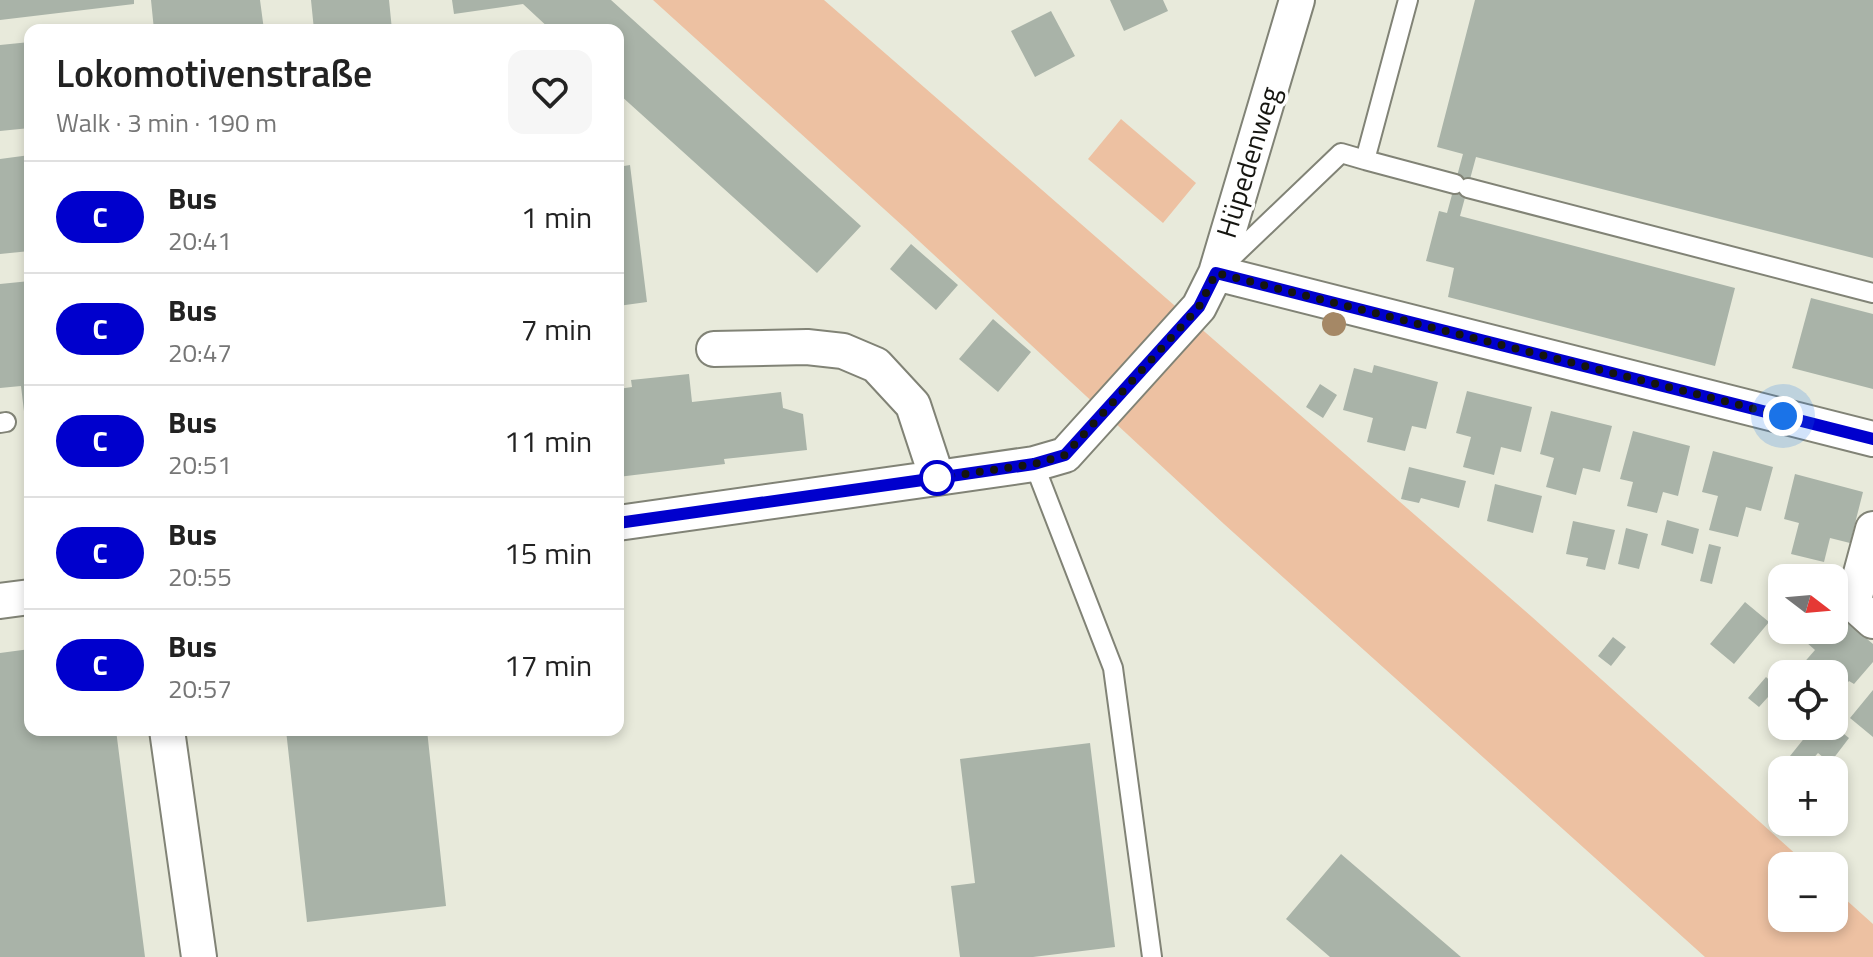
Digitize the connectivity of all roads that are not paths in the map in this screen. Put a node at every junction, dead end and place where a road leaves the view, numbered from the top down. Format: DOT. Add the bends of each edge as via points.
graph roads {
  1 [pos="1297,0"];
  2 [pos="1408,0"];
  3 [pos="1365,160"];
  4 [pos="1216,273"];
  5 [pos="1873,293"];
  6 [pos="714,349"];
  7 [pos="1873,439"];
  8 [pos="1034,464"];
  9 [pos="937,478"];
  10 [pos="624,522"];
  11 [pos="1873,529"];
  12 [pos="24,598"];
  13 [pos="0,601"];
  14 [pos="1873,621"];
  15 [pos="168,736"];
  16 [pos="199,957"];
  17 [pos="1152,957"];
  1 -- 4 [label="street, Hüpedenweg"];
  2 -- 3 [label="lane"];
  3 -- 4 [label="lane" via="1341,153"];
  3 -- 5 [label="lane"];
  4 -- 7 [label="street, Hüpedenweg"];
  4 -- 8 [label="street" via="1199,307 1065,455"];
  6 -- 9 [label="street" via="807,347 843,351 876,365 913,405"];
  8 -- 9 [label="street"];
  8 -- 17 [label="lane" via="1113,668"];
  9 -- 10 [label="street"];
  11 -- 14 [label="street" via="1853,603"];
  12 -- 13 [label="street"];
  15 -- 16 [label="street"];
}
